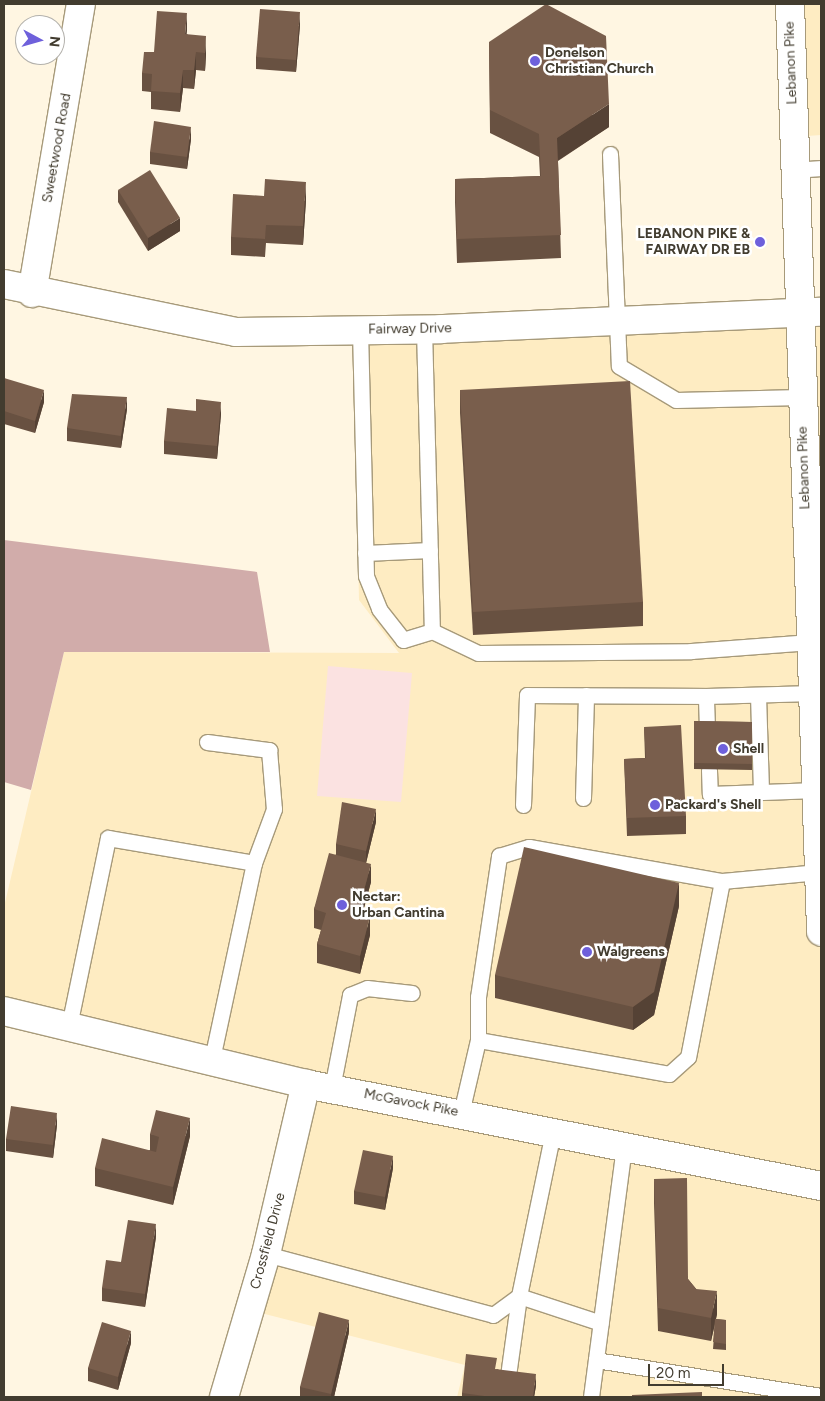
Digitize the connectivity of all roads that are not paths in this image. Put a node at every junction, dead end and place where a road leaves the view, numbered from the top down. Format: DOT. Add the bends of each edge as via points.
graph roads {
  1 [pos="81,4"];
  2 [pos="790,4"];
  3 [pos="610,154"];
  4 [pos="821,168"];
  5 [pos="794,170"];
  6 [pos="4,284"];
  7 [pos="32,293"];
  8 [pos="810,312"];
  9 [pos="617,320"];
  10 [pos="424,329"];
  11 [pos="360,330"];
  12 [pos="801,396"];
  13 [pos="813,482"];
  14 [pos="430,550"];
  15 [pos="365,553"];
  16 [pos="814,560"];
  17 [pos="432,631"];
  18 [pos="811,642"];
  19 [pos="586,695"];
  20 [pos="758,695"];
  21 [pos="706,696"];
  22 [pos="817,703"];
  23 [pos="707,728"];
  24 [pos="207,742"];
  25 [pos="709,770"];
  26 [pos="816,790"];
  27 [pos="762,792"];
  28 [pos="583,798"];
  29 [pos="522,805"];
  30 [pos="254,863"];
  31 [pos="819,866"];
  32 [pos="722,881"];
  33 [pos="821,931"];
  34 [pos="412,993"];
  35 [pos="4,1011"];
  36 [pos="69,1026"];
  37 [pos="478,1040"];
  38 [pos="210,1063"];
  39 [pos="319,1086"];
  40 [pos="461,1113"];
  41 [pos="553,1132"];
  42 [pos="624,1146"];
  43 [pos="821,1186"];
  44 [pos="266,1254"];
  45 [pos="519,1296"];
  46 [pos="601,1323"];
  47 [pos="596,1360"];
  48 [pos="507,1383"];
  49 [pos="821,1396"];
  50 [pos="224,1397"];
  51 [pos="591,1397"];
  1 -- 7 [label="main road, Sweetwood Road"];
  2 -- 5 [label="main road, Lebanon Pike"];
  3 -- 9 [label="lane"];
  4 -- 5 [label="lane"];
  5 -- 8 [label="main road, Lebanon Pike"];
  6 -- 7 [label="main road, Fairway Drive"];
  7 -- 11 [label="main road, Fairway Drive" via="236,332"];
  8 -- 9 [label="main road, Fairway Drive"];
  8 -- 12 [label="main road, Lebanon Pike"];
  9 -- 10 [label="main road, Fairway Drive"];
  9 -- 12 [label="lane" via="619,366 676,400"];
  10 -- 11 [label="main road, Fairway Drive"];
  10 -- 14 [label="lane"];
  11 -- 15 [label="lane"];
  12 -- 13 [label="main road, Lebanon Pike"];
  13 -- 16 [label="main road, Lebanon Pike"];
  14 -- 15 [label="lane"];
  14 -- 17 [label="lane"];
  15 -- 17 [label="lane" via="366,576 395,632 403,640"];
  16 -- 18 [label="main road, Lebanon Pike"];
  17 -- 18 [label="lane" via="478,653 691,651"];
  18 -- 22 [label="main road, Lebanon Pike"];
  19 -- 21 [label="lane"];
  19 -- 28 [label="lane"];
  19 -- 29 [label="lane" via="527,694"];
  20 -- 21 [label="lane"];
  20 -- 22 [label="lane"];
  20 -- 27 [label="lane"];
  21 -- 23 [label="lane"];
  22 -- 26 [label="main road, Lebanon Pike"];
  24 -- 30 [label="lane" via="269,750 274,809"];
  25 -- 27 [label="lane" via="710,794"];
  26 -- 27 [label="lane"];
  26 -- 31 [label="main road, Lebanon Pike"];
  30 -- 36 [label="lane" via="108,838"];
  30 -- 38 [label="lane"];
  31 -- 32 [label="lane"];
  31 -- 33 [label="main road, Lebanon Pike"];
  32 -- 37 [label="lane" via="688,1057 669,1074"];
  32 -- 37 [label="lane" via="529,847 499,856 478,997"];
  34 -- 39 [label="lane" via="367,988 350,994"];
  35 -- 36 [label="main road, McGavock Pike"];
  36 -- 38 [label="main road, McGavock Pike"];
  37 -- 40 [label="lane"];
  38 -- 39 [label="main road, McGavock Pike"];
  39 -- 40 [label="main road, McGavock Pike"];
  39 -- 44 [label="main road, Crossfield Drive"];
  40 -- 41 [label="main road, McGavock Pike"];
  41 -- 42 [label="main road, McGavock Pike"];
  41 -- 45 [label="lane"];
  42 -- 43 [label="main road, McGavock Pike"];
  42 -- 46 [label="lane"];
  44 -- 45 [label="lane" via="494,1315"];
  44 -- 50 [label="main road, Crossfield Drive"];
  45 -- 46 [label="lane"];
  45 -- 48 [label="lane"];
  46 -- 47 [label="lane"];
  47 -- 49 [label="lane"];
  47 -- 51 [label="lane"];
}
